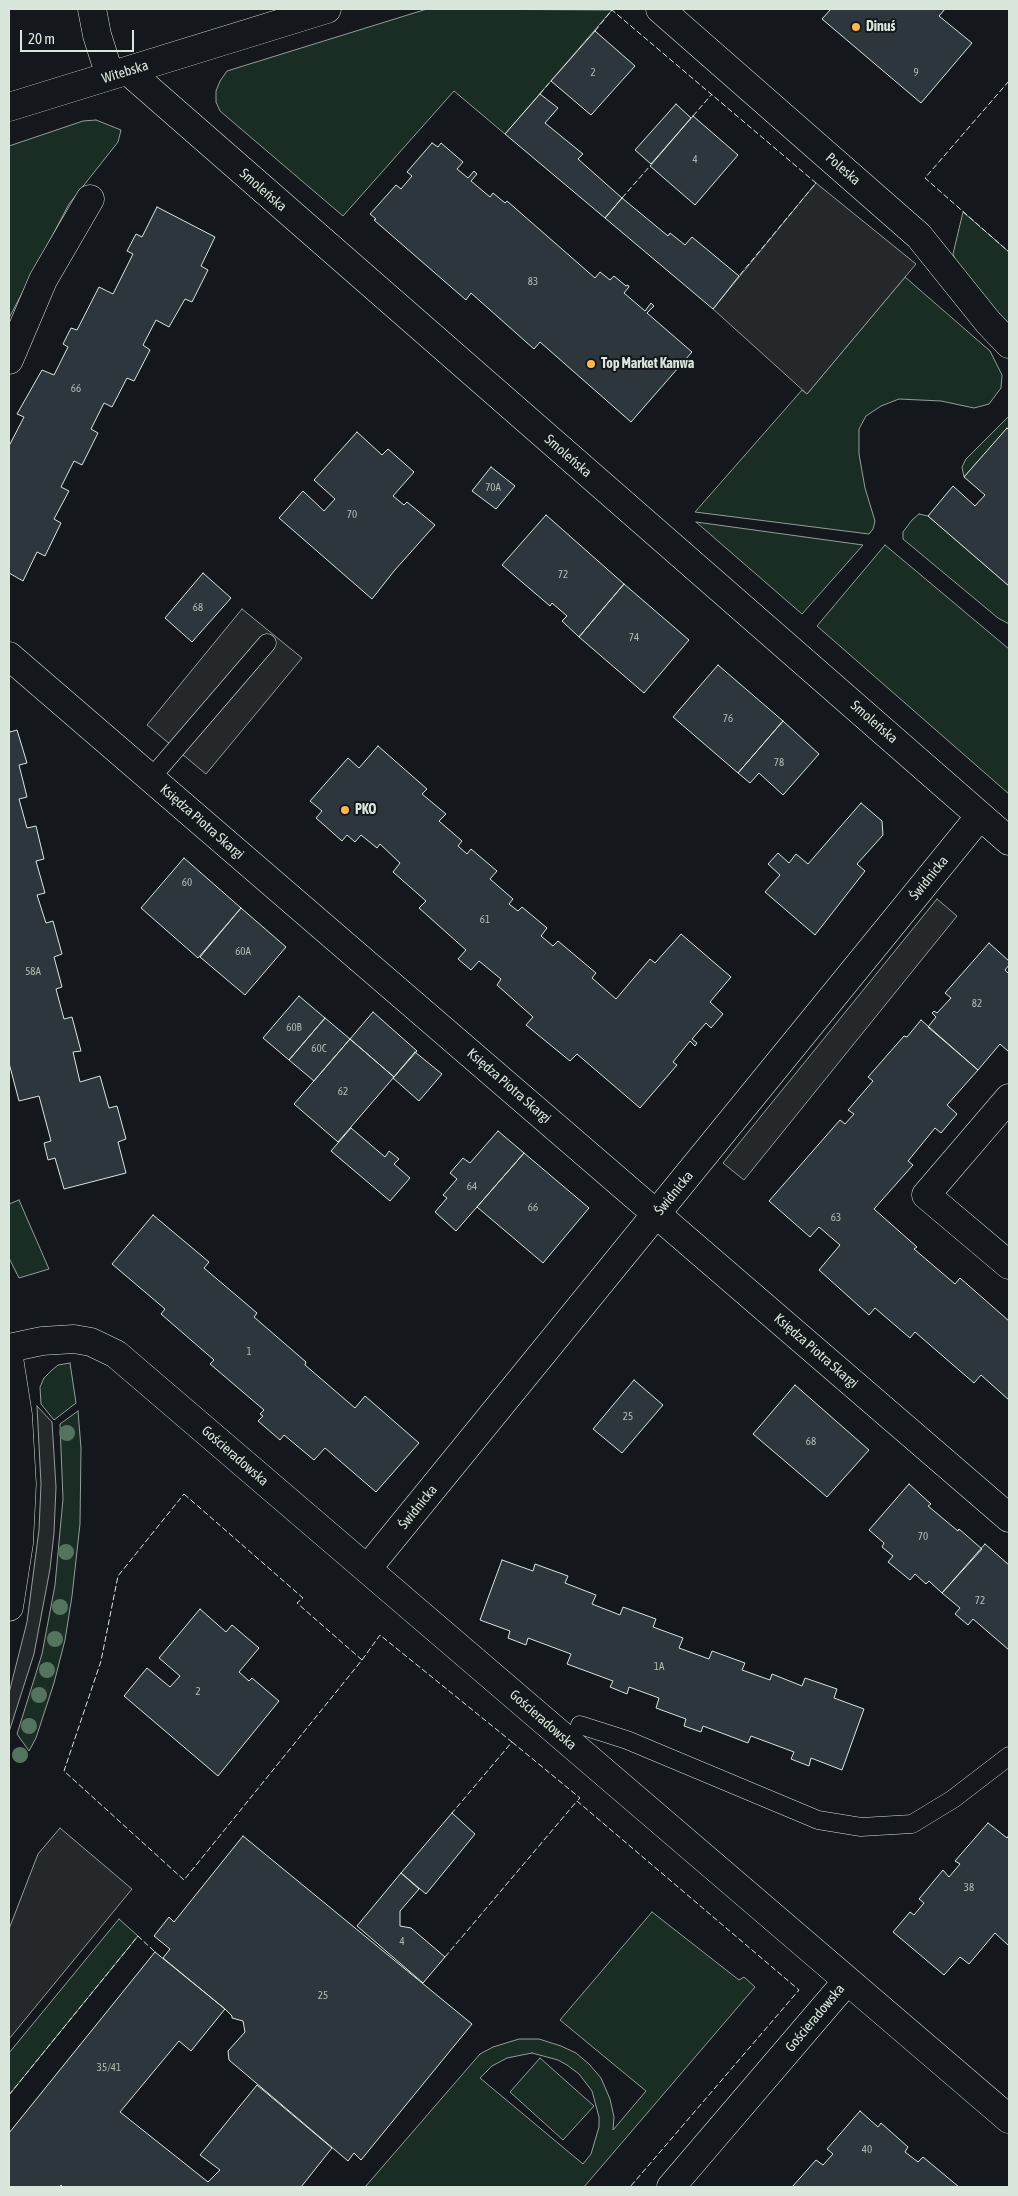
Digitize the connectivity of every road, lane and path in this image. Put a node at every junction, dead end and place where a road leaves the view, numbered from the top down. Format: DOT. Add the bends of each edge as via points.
graph roads {
  1 [pos="92,9"];
  2 [pos="327,9"];
  3 [pos="660,9"];
  4 [pos="119,74"];
  5 [pos="9,107"];
  6 [pos="90,199"];
  7 [pos="1009,344"];
  8 [pos="9,360"];
  9 [pos="267,643"];
  10 [pos="9,656"];
  11 [pos="152,778"];
  12 [pos="980,816"];
  13 [pos="1009,841"];
  14 [pos="1009,1098"];
  15 [pos="658,1214"];
  16 [pos="1009,1265"];
  17 [pos="9,1348"];
  18 [pos="9,1358"];
  19 [pos="1009,1518"];
  20 [pos="367,1569"];
  21 [pos="9,1607"];
  22 [pos="580,1725"];
  23 [pos="1009,1756"];
  24 [pos="847,1980"];
  25 [pos="1009,2119"];
  26 [pos="671,2187"];
  1 -- 4 [label="street" via="97,35"];
  2 -- 4 [label="street, Witebska"];
  3 -- 7 [label="street, Poleska" via="919,236"];
  4 -- 5 [label="street, Witebska"];
  4 -- 12 [label="street, Smoleńska"];
  6 -- 8 [label="street" via="43,280"];
  9 -- 11 [label="lane"];
  10 -- 11 [label="street, Księdza Piotra Skargi"];
  11 -- 15 [label="street, Księdza Piotra Skargi"];
  12 -- 13 [label="street, Smoleńska"];
  12 -- 15 [label="street, Świdnicka"];
  14 -- 16 [label="street" via="926,1195"];
  15 -- 19 [label="street, Księdza Piotra Skargi"];
  15 -- 20 [label="street, Świdnicka"];
  17 -- 20 [label="street, Gościeradowska" via="74,1339 91,1342 116,1354"];
  18 -- 21 [label="street" via="18,1415 22,1484 19,1543"];
  20 -- 24 [label="street, Gościeradowska"];
  22 -- 23 [label="lane" via="627,1740 818,1820 861,1827 912,1824 953,1799"];
  24 -- 25 [label="street"];
  24 -- 26 [label="street, Gościeradowska"];
}
